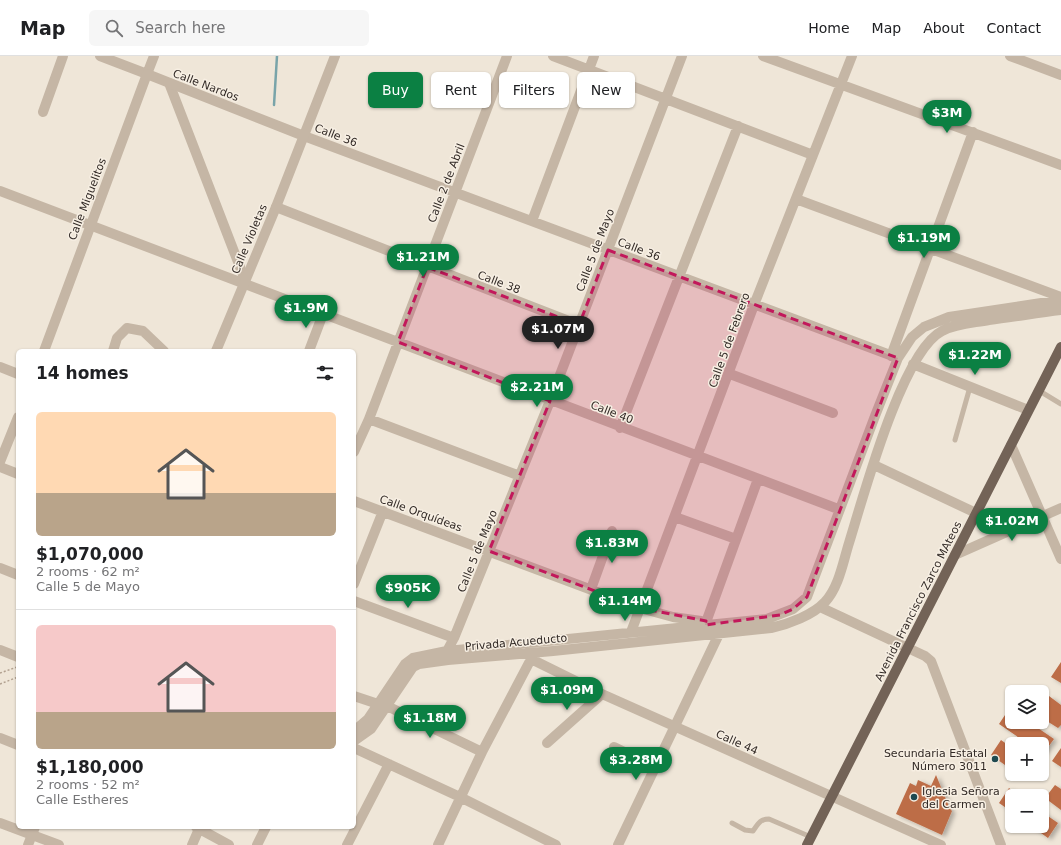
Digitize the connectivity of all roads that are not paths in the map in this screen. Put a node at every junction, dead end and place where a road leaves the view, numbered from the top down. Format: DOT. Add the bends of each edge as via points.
graph roads {
  1 [pos="63,56"];
  2 [pos="100,56"];
  3 [pos="154,56"];
  4 [pos="335,56"];
  5 [pos="507,56"];
  6 [pos="553,56"];
  7 [pos="594,56"];
  8 [pos="682,56"];
  9 [pos="763,56"];
  10 [pos="852,56"];
  11 [pos="1010,56"];
  12 [pos="589,70"];
  13 [pos="147,74"];
  14 [pos="1061,75"];
  15 [pos="170,83"];
  16 [pos="840,84"];
  17 [pos="666,99"];
  18 [pos="43,112"];
  19 [pos="738,126"];
  20 [pos="973,132"];
  21 [pos="304,136"];
  22 [pos="813,155"];
  23 [pos="1061,165"];
  24 [pos="0,192"];
  25 [pos="455,192"];
  26 [pos="796,199"];
  27 [pos="276,207"];
  28 [pos="532,221"];
  29 [pos="90,225"];
  30 [pos="930,249"];
  31 [pos="608,250"];
  32 [pos="426,267"];
  33 [pos="679,277"];
  34 [pos="244,282"];
  35 [pos="1061,297"];
  36 [pos="1061,300"];
  37 [pos="754,305"];
  38 [pos="1061,310"];
  39 [pos="323,314"];
  40 [pos="579,325"];
  41 [pos="398,342"];
  42 [pos="1061,347"];
  43 [pos="45,349"];
  44 [pos="113,349"];
  45 [pos="162,349"];
  46 [pos="217,349"];
  47 [pos="310,349"];
  48 [pos="894,357"];
  49 [pos="913,364"];
  50 [pos="0,367"];
  51 [pos="16,373"];
  52 [pos="730,374"];
  53 [pos="971,386"];
  54 [pos="1038,390"];
  55 [pos="550,401"];
  56 [pos="1061,404"];
  57 [pos="1028,410"];
  58 [pos="833,413"];
  59 [pos="369,419"];
  60 [pos="16,422"];
  61 [pos="620,428"];
  62 [pos="955,440"];
  63 [pos="1011,445"];
  64 [pos="356,448"];
  65 [pos="698,457"];
  66 [pos="0,462"];
  67 [pos="874,465"];
  68 [pos="0,467"];
  69 [pos="16,473"];
  70 [pos="520,476"];
  71 [pos="758,479"];
  72 [pos="356,502"];
  73 [pos="1061,508"];
  74 [pos="838,509"];
  75 [pos="383,511"];
  76 [pos="976,513"];
  77 [pos="675,517"];
  78 [pos="1042,517"];
  79 [pos="612,531"];
  80 [pos="736,539"];
  81 [pos="489,551"];
  82 [pos="955,555"];
  83 [pos="1061,559"];
  84 [pos="0,568"];
  85 [pos="16,573"];
  86 [pos="356,579"];
  87 [pos="591,589"];
  88 [pos="356,601"];
  89 [pos="820,607"];
  90 [pos="640,608"];
  91 [pos="705,623"];
  92 [pos="631,632"];
  93 [pos="666,633"];
  94 [pos="719,634"];
  95 [pos="454,638"];
  96 [pos="906,648"];
  97 [pos="0,650"];
  98 [pos="448,655"];
  99 [pos="16,656"];
  100 [pos="529,656"];
  101 [pos="602,694"];
  102 [pos="356,697"];
  103 [pos="382,705"];
  104 [pos="674,727"];
  105 [pos="356,729"];
  106 [pos="0,738"];
  107 [pos="356,739"];
  108 [pos="548,743"];
  109 [pos="16,744"];
  110 [pos="614,747"];
  111 [pos="356,749"];
  112 [pos="482,752"];
  113 [pos="389,764"];
  114 [pos="655,767"];
  115 [pos="460,797"];
  116 [pos="831,798"];
  117 [pos="0,823"];
  118 [pos="732,823"];
  119 [pos="16,827"];
  120 [pos="356,828"];
  121 [pos="197,829"];
  122 [pos="199,829"];
  123 [pos="265,829"];
  124 [pos="355,829"];
  125 [pos="33,831"];
  126 [pos="809,841"];
  127 [pos="28,845"];
  128 [pos="58,845"];
  129 [pos="192,845"];
  130 [pos="229,845"];
  131 [pos="258,845"];
  132 [pos="347,845"];
  133 [pos="438,845"];
  134 [pos="556,845"];
  135 [pos="618,845"];
  136 [pos="941,845"];
  137 [pos="1002,845"];
  1 -- 18 [label="street"];
  2 -- 13 [label="street, Calle Nardos"];
  3 -- 13 [label="street, Calle Miguelitos"];
  4 -- 21 [label="street, Calle Violetas"];
  5 -- 25 [label="street, Calle 2 de Abril"];
  6 -- 12 [label="street"];
  7 -- 12 [label="street"];
  8 -- 17 [label="street, Calle 5 de Mayo"];
  9 -- 16 [label="street"];
  10 -- 16 [label="street, Calle 5 de Febrero"];
  11 -- 14 [label="street"];
  12 -- 17 [label="street"];
  12 -- 28 [label="street"];
  13 -- 15 [label="street, Calle Nardos"];
  13 -- 29 [label="street, Calle Miguelitos"];
  15 -- 21 [label="street, Calle Nardos"];
  15 -- 34 [label="street"];
  16 -- 20 [label="street"];
  16 -- 22 [label="street, Calle 5 de Febrero"];
  17 -- 19 [label="street"];
  17 -- 31 [label="street, Calle 5 de Mayo"];
  19 -- 22 [label="street"];
  19 -- 33 [label="street"];
  20 -- 23 [label="street"];
  20 -- 30 [label="street"];
  21 -- 25 [label="street, Calle 36"];
  21 -- 27 [label="street, Calle Violetas"];
  22 -- 26 [label="street, Calle 5 de Febrero"];
  24 -- 29 [label="street, Calle 40"];
  25 -- 28 [label="street, Calle 36"];
  25 -- 32 [label="street, Calle 2 de Abril"];
  26 -- 30 [label="street"];
  26 -- 37 [label="street, Calle 5 de Febrero"];
  27 -- 32 [label="street, Calle 38"];
  27 -- 34 [label="street, Calle Violetas"];
  28 -- 31 [label="street, Calle 36"];
  29 -- 34 [label="street, Calle 40"];
  29 -- 43 [label="street, Calle Miguelitos"];
  30 -- 35 [label="street"];
  30 -- 48 [label="street"];
  31 -- 33 [label="street, Calle 36"];
  31 -- 40 [label="street, Calle 5 de Mayo"];
  32 -- 40 [label="street, Calle 38"];
  32 -- 41 [label="street, Calle 2 de Abril"];
  33 -- 37 [label="street, Calle 36"];
  33 -- 61 [label="street"];
  34 -- 39 [label="street, Calle 40"];
  34 -- 46 [label="street, Calle Violetas"];
  36 -- 48 [label="street" via="937,320 912,337"];
  37 -- 48 [label="street, Calle 36"];
  37 -- 52 [label="street, Calle 5 de Febrero"];
  38 -- 49 [label="street" via="950,327 933,339"];
  39 -- 41 [label="street, Calle 40"];
  39 -- 47 [label="street"];
  40 -- 55 [label="street, Calle 5 de Mayo"];
  41 -- 55 [label="street, Calle 40"];
  41 -- 59 [label="street, Calle 2 de Abril"];
  42 -- 54 [label="main road, Avenida Francisco Zarco MAteos"];
  44 -- 45 [label="street" via="117,338 127,328 143,331"];
  48 -- 74 [label="street"];
  49 -- 53 [label="street"];
  49 -- 67 [label="street"];
  50 -- 51 [label="street"];
  52 -- 58 [label="street"];
  52 -- 65 [label="street, Calle 5 de Febrero"];
  53 -- 57 [label="street"];
  53 -- 62 [label="lane"];
  54 -- 56 [label="lane"];
  54 -- 57 [label="main road, Avenida Francisco Zarco MAteos"];
  55 -- 61 [label="street, Calle 40"];
  55 -- 70 [label="street, Calle 5 de Mayo"];
  57 -- 63 [label="main road, Avenida Francisco Zarco MAteos"];
  59 -- 64 [label="street, Calle 2 de Abril"];
  59 -- 70 [label="street"];
  60 -- 66 [label="street"];
  61 -- 65 [label="street, Calle 40"];
  63 -- 76 [label="main road, Avenida Francisco Zarco MAteos"];
  63 -- 78 [label="street"];
  65 -- 71 [label="street, Calle 40"];
  65 -- 77 [label="street, Calle 5 de Febrero"];
  67 -- 76 [label="street"];
  67 -- 89 [label="street" via="837,580 827,601"];
  68 -- 69 [label="street"];
  70 -- 81 [label="street, Calle 5 de Mayo"];
  71 -- 74 [label="street, Calle 40"];
  71 -- 80 [label="street"];
  72 -- 75 [label="street, Calle Orquídeas"];
  73 -- 78 [label="street"];
  74 -- 91 [label="street, Privada Acueducto" via="807,596 793,609 767,619"];
  75 -- 81 [label="street, Calle Orquídeas"];
  75 -- 86 [label="street"];
  76 -- 82 [label="main road, Avenida Francisco Zarco MAteos"];
  77 -- 80 [label="street"];
  77 -- 90 [label="street, Calle 5 de Febrero"];
  78 -- 82 [label="street"];
  78 -- 83 [label="street"];
  79 -- 87 [label="street"];
  80 -- 91 [label="street"];
  81 -- 87 [label="street, Calle Orquídeas"];
  81 -- 95 [label="street, Calle 5 de Mayo"];
  82 -- 96 [label="main road, Avenida Francisco Zarco MAteos"];
  84 -- 85 [label="street"];
  87 -- 90 [label="street, Calle Orquídeas"];
  88 -- 95 [label="street"];
  89 -- 94 [label="street, Privada Acueducto" via="781,626"];
  89 -- 96 [label="street"];
  90 -- 91 [label="street, Calle Orquídeas"];
  90 -- 92 [label="street, Calle 5 de Febrero"];
  91 -- 93 [label="street, Privada Acueducto"];
  92 -- 93 [label="street, Privada Acueducto"];
  92 -- 98 [label="street, Privada Acueducto"];
  93 -- 94 [label="street, Privada Acueducto"];
  93 -- 100 [label="street, Privada Acueducto"];
  94 -- 104 [label="street"];
  95 -- 98 [label="street, Calle 5 de Mayo"];
  96 -- 116 [label="main road, Avenida Francisco Zarco MAteos"];
  96 -- 137 [label="street" via="931,661"];
  97 -- 99 [label="street"];
  98 -- 100 [label="street, Privada Acueducto"];
  98 -- 103 [label="street" via="408,660"];
  100 -- 101 [label="street, Calle 44"];
  100 -- 112 [label="street"];
  101 -- 104 [label="street, Calle 44"];
  101 -- 108 [label="street"];
  102 -- 103 [label="street"];
  103 -- 105 [label="street"];
  103 -- 107 [label="street" via="371,728"];
  103 -- 112 [label="street"];
  104 -- 114 [label="street"];
  104 -- 116 [label="street, Calle 44"];
  106 -- 109 [label="street"];
  110 -- 114 [label="street"];
  111 -- 113 [label="street"];
  112 -- 115 [label="street"];
  113 -- 115 [label="street"];
  113 -- 120 [label="street"];
  114 -- 135 [label="street"];
  115 -- 133 [label="street"];
  115 -- 134 [label="street"];
  116 -- 126 [label="main road, Avenida Francisco Zarco MAteos"];
  116 -- 136 [label="street, Calle 44"];
  117 -- 119 [label="street"];
  118 -- 126 [label="lane" via="749,832 753,831 759,822 769,819"];
  121 -- 129 [label="street"];
  122 -- 130 [label="street"];
  123 -- 131 [label="street"];
  124 -- 132 [label="street"];
  125 -- 127 [label="street"];
  125 -- 128 [label="street"];
}
